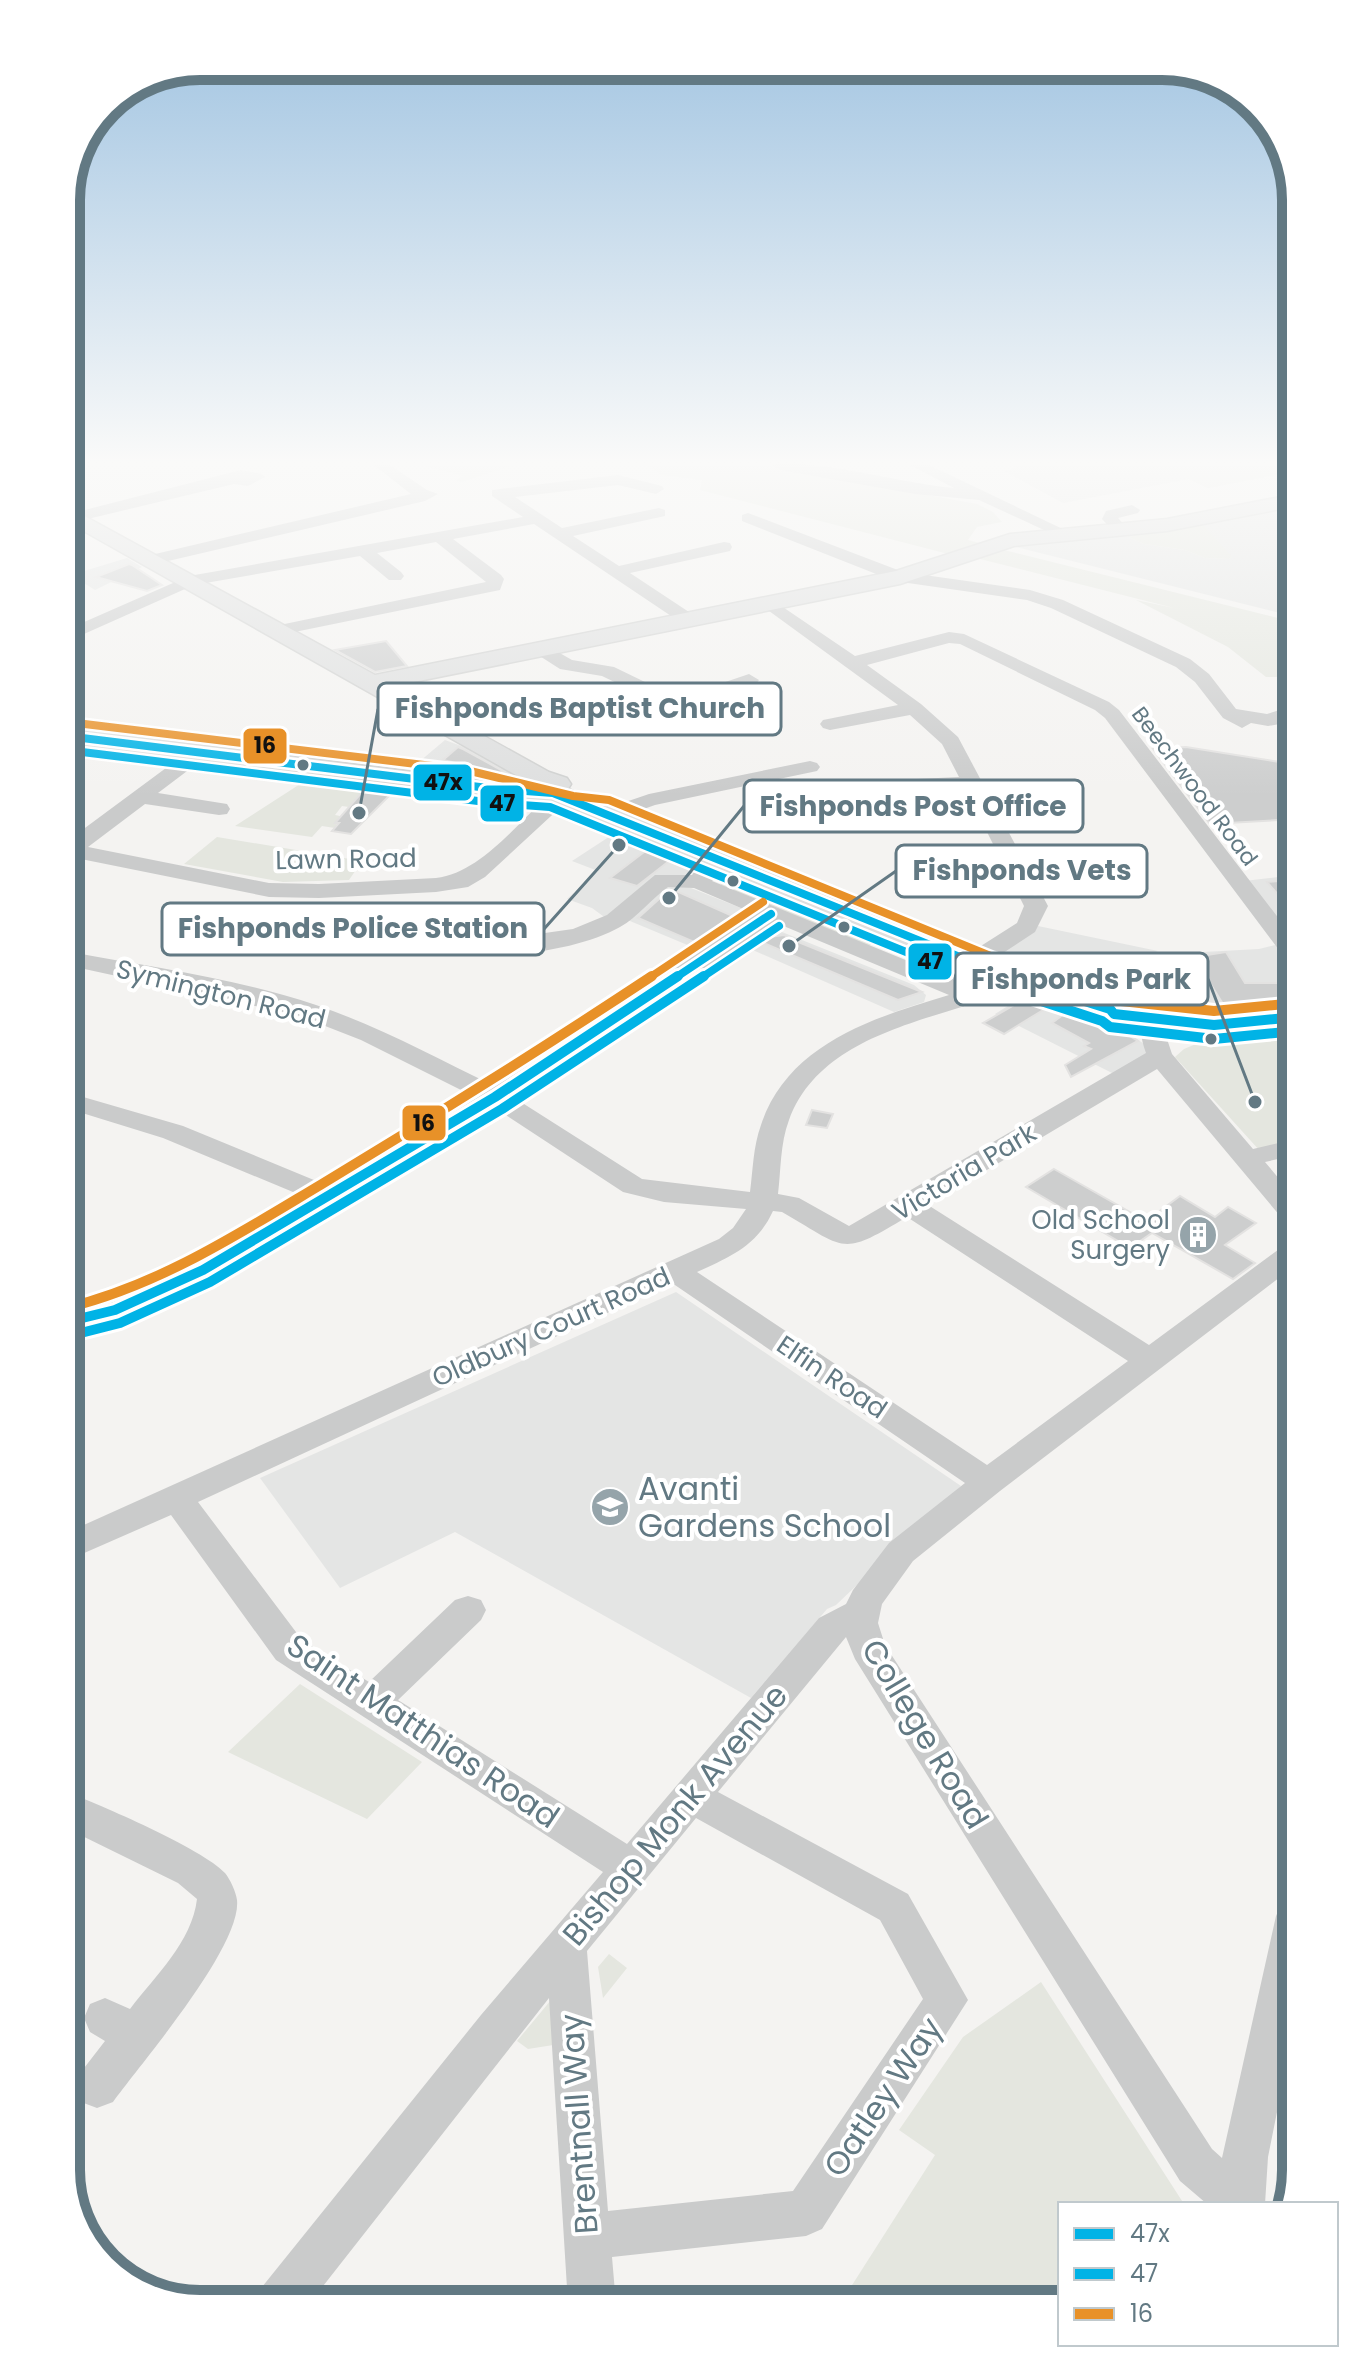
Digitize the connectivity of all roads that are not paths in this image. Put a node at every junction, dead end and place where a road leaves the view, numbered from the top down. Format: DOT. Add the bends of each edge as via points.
graph roads {
  1 [pos="179,576"];
  2 [pos="219,576"];
  3 [pos="491,576"];
  4 [pos="620,576"];
  5 [pos="896,576"];
  6 [pos="904,576"];
  7 [pos="900,577"];
  8 [pos="189,581"];
  9 [pos="771,604"];
  10 [pos="689,620"];
  11 [pos="80,631"];
  12 [pos="275,631"];
  13 [pos="542,649"];
  14 [pos="851,663"];
  15 [pos="749,680"];
  16 [pos="368,684"];
  17 [pos="539,697"];
  18 [pos="676,704"];
  19 [pos="914,708"];
  20 [pos="1282,715"];
  21 [pos="638,718"];
  22 [pos="830,724"];
  23 [pos="450,729"];
  24 [pos="80,738"];
  25 [pos="200,752"];
  26 [pos="810,767"];
  27 [pos="972,783"];
  28 [pos="853,788"];
  29 [pos="549,791"];
  30 [pos="141,797"];
  31 [pos="219,809"];
  32 [pos="605,813"];
  33 [pos="80,840"];
  34 [pos="80,851"];
  35 [pos="723,862"];
  36 [pos="700,882"];
  37 [pos="771,914"];
  38 [pos="1282,939"];
  39 [pos="437,946"];
  40 [pos="80,961"];
  41 [pos="971,963"];
  42 [pos="993,985"];
  43 [pos="929,993"];
  44 [pos="1150,1018"];
  45 [pos="1282,1018"];
  46 [pos="1160,1056"];
  47 [pos="495,1097"];
  48 [pos="80,1104"];
  49 [pos="1282,1150"];
  50 [pos="1248,1158"];
  51 [pos="327,1196"];
  52 [pos="1282,1200"];
  53 [pos="764,1201"];
  54 [pos="908,1205"];
  55 [pos="1282,1262"];
  56 [pos="676,1272"];
  57 [pos="80,1319"];
  58 [pos="1151,1361"];
  59 [pos="988,1482"];
  60 [pos="177,1498"];
  61 [pos="80,1542"];
  62 [pos="468,1610"];
  63 [pos="862,1612"];
  64 [pos="372,1702"];
  65 [pos="691,1796"];
  66 [pos="80,1816"];
  67 [pos="631,1868"];
  68 [pos="566,1945"];
  69 [pos="1282,2033"];
  70 [pos="97,2087"];
  71 [pos="1241,2202"];
  72 [pos="588,2236"];
  73 [pos="290,2290"];
  74 [pos="591,2290"];
  1 -- 8 [label="main road"];
  2 -- 8 [label="street"];
  3 -- 12 [label="street" via="494,586"];
  4 -- 10 [label="street"];
  5 -- 7 [label="street"];
  6 -- 7 [label="main road"];
  7 -- 9 [label="main road"];
  7 -- 20 [label="street" via="1030,595 1057,604 1183,663 1236,718"];
  8 -- 11 [label="street"];
  8 -- 12 [label="main road"];
  9 -- 10 [label="main road"];
  9 -- 14 [label="street"];
  10 -- 13 [label="main road"];
  12 -- 16 [label="main road"];
  13 -- 16 [label="main road"];
  13 -- 18 [label="street" via="567,665 607,671"];
  14 -- 19 [label="street"];
  14 -- 38 [label="street, Beechwood Road" via="949,637 964,639 1102,706"];
  15 -- 18 [label="street"];
  16 -- 23 [label="main road"];
  17 -- 23 [label="street"];
  18 -- 21 [label="street"];
  19 -- 22 [label="street"];
  19 -- 27 [label="street" via="951,741"];
  23 -- 29 [label="main road"];
  24 -- 25 [label="main road"];
  25 -- 29 [label="main road"];
  25 -- 30 [label="street"];
  26 -- 32 [label="street"];
  27 -- 28 [label="street"];
  27 -- 41 [label="street" via="1036,906 1027,927"];
  29 -- 32 [label="main road" via="585,813"];
  29 -- 34 [label="street, Lawn Road" via="477,872 460,882 269,890"];
  30 -- 31 [label="street"];
  30 -- 33 [label="street"];
  32 -- 35 [label="main road"];
  35 -- 36 [label="street"];
  35 -- 41 [label="main road"];
  36 -- 37 [label="street"];
  36 -- 39 [label="street" via="663,880 616,920 580,935 485,948"];
  37 -- 43 [label="street"];
  37 -- 47 [label="street"];
  40 -- 47 [label="street, Symington Road" via="306,1010 382,1040"];
  41 -- 42 [label="main road"];
  42 -- 43 [label="street, Oldbury Court Road"];
  42 -- 44 [label="main road" via="1135,1019"];
  43 -- 53 [label="street, Oldbury Court Road" via="845,1041 799,1082 772,1131"];
  44 -- 45 [label="main road" via="1214,1025"];
  44 -- 46 [label="street"];
  46 -- 50 [label="street"];
  46 -- 54 [label="street, Victoria Park"];
  47 -- 51 [label="street"];
  47 -- 53 [label="street, Symington Road" via="633,1186"];
  48 -- 51 [label="street" via="173,1132"];
  49 -- 50 [label="street"];
  50 -- 52 [label="street"];
  51 -- 57 [label="street" via="162,1291"];
  53 -- 54 [label="street, Victoria Park" via="798,1208 846,1237"];
  53 -- 56 [label="street, Oldbury Court Road" via="747,1233"];
  54 -- 58 [label="street"];
  55 -- 58 [label="street, College Road"];
  56 -- 59 [label="street, Elfin Road"];
  56 -- 60 [label="street, Oldbury Court Road"];
  58 -- 59 [label="street, College Road"];
  59 -- 63 [label="street, College Road" via="901,1552 865,1600"];
  60 -- 61 [label="street, Oldbury Court Road"];
  60 -- 64 [label="street, Saint Matthias Road" via="289,1650"];
  62 -- 64 [label="street"];
  63 -- 65 [label="street, Bishop Monk Avenue" via="832,1628"];
  63 -- 71 [label="street, College Road" via="868,1649 1196,2165"];
  64 -- 67 [label="street, Saint Matthias Road"];
  65 -- 67 [label="street, Bishop Monk Avenue"];
  65 -- 72 [label="street, Oatley Way" via="894,1907 947,2000 806,2213"];
  66 -- 70 [label="street" via="192,1870 212,1887 217,1899 207,1939 121,2027"];
  67 -- 68 [label="street, Bishop Monk Avenue"];
  68 -- 72 [label="street, Brentnall Way"];
  68 -- 73 [label="street, Bishop Monk Avenue"];
  69 -- 71 [label="street" via="1245,2157"];
  72 -- 74 [label="street, Brentnall Way"];
}
